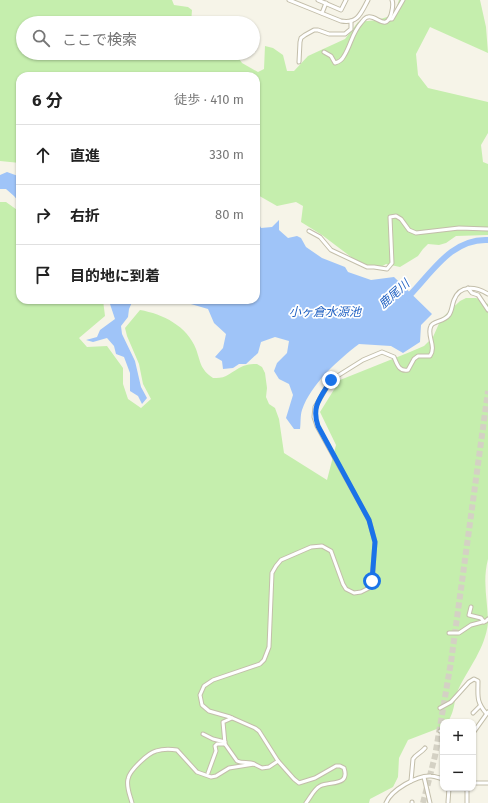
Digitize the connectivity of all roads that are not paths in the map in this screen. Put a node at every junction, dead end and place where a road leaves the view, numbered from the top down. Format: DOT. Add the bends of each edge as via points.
graph roads {
  1 [pos="289,0"];
  2 [pos="318,0"];
  3 [pos="346,0"];
  4 [pos="368,0"];
  5 [pos="392,0"];
  6 [pos="404,0"];
  7 [pos="325,2"];
  8 [pos="322,14"];
  9 [pos="389,19"];
  10 [pos="351,21"];
  11 [pos="324,52"];
  12 [pos="299,62"];
  13 [pos="488,229"];
  14 [pos="309,231"];
  15 [pos="468,288"];
  16 [pos="488,294"];
  17 [pos="488,310"];
  18 [pos="471,607"];
  19 [pos="486,620"];
  20 [pos="448,633"];
  21 [pos="480,706"];
  22 [pos="440,708"];
  23 [pos="473,713"];
  24 [pos="487,713"];
  25 [pos="232,718"];
  26 [pos="476,729"];
  27 [pos="203,734"];
  28 [pos="225,743"];
  29 [pos="425,748"];
  30 [pos="278,762"];
  31 [pos="254,764"];
  32 [pos="208,773"];
  33 [pos="424,777"];
  34 [pos="440,779"];
  35 [pos="410,781"];
  36 [pos="476,783"];
  37 [pos="488,783"];
  38 [pos="448,791"];
  39 [pos="467,791"];
  40 [pos="448,802"];
  41 [pos="132,803"];
  42 [pos="306,803"];
  43 [pos="386,803"];
  44 [pos="430,803"];
  45 [pos="467,803"];
  1 -- 8 [label="street"];
  2 -- 7 [label="street"];
  3 -- 7 [label="street" via="341,10"];
  4 -- 10 [label="street" via="361,14"];
  5 -- 9 [label="street"];
  6 -- 9 [label="street" via="392,19"];
  7 -- 8 [label="street"];
  8 -- 10 [label="street" via="341,21"];
  9 -- 11 [label="street" via="382,22 370,16 366,17 356,28 344,56 338,62 335,63 331,56"];
  10 -- 12 [label="street" via="351,29 345,34 329,34 314,30 302,36"];
  13 -- 14 [label="street" via="459,228 416,233 409,230 401,219 396,216 390,217 392,263 386,268 367,267 331,250 320,236"];
  15 -- 16 [label="street" via="475,288"];
  15 -- 17 [label="street" via="478,295"];
  15 -- 25 [label="street" via="457,294 450,315 431,326 433,349 430,356 418,356 408,370 404,371 400,369 394,357 382,352 363,360 331,380 315,407 314,417 318,426 369,520 375,542 372,581 365,591 350,592 343,584 331,551 322,546 311,547 281,560 272,573 269,647 264,660 260,664 213,680 201,691 200,700 205,708"];
  18 -- 19 [label="street" via="469,615"];
  19 -- 20 [label="street" via="471,625 459,633"];
  21 -- 22 [label="street" via="477,695 478,681 474,679 451,702"];
  21 -- 23 [label="street"];
  21 -- 24 [label="street"];
  24 -- 26 [label="street"];
  25 -- 28 [label="street" via="223,722"];
  25 -- 30 [label="street" via="259,731"];
  27 -- 28 [label="street"];
  28 -- 31 [label="street" via="237,761"];
  28 -- 32 [label="street" via="215,746 216,751"];
  29 -- 35 [label="street" via="413,759"];
  30 -- 31 [label="street" via="268,768"];
  30 -- 42 [label="street" via="299,783 315,778 336,766 344,768 345,778 320,786"];
  31 -- 41 [label="street" via="229,768 211,777 197,772 177,750 157,750 129,775 127,786"];
  33 -- 34 [label="street"];
  33 -- 35 [label="street"];
  33 -- 44 [label="street"];
  35 -- 43 [label="street" via="388,798"];
  36 -- 37 [label="street"];
  38 -- 40 [label="street"];
  39 -- 45 [label="street"];
}
